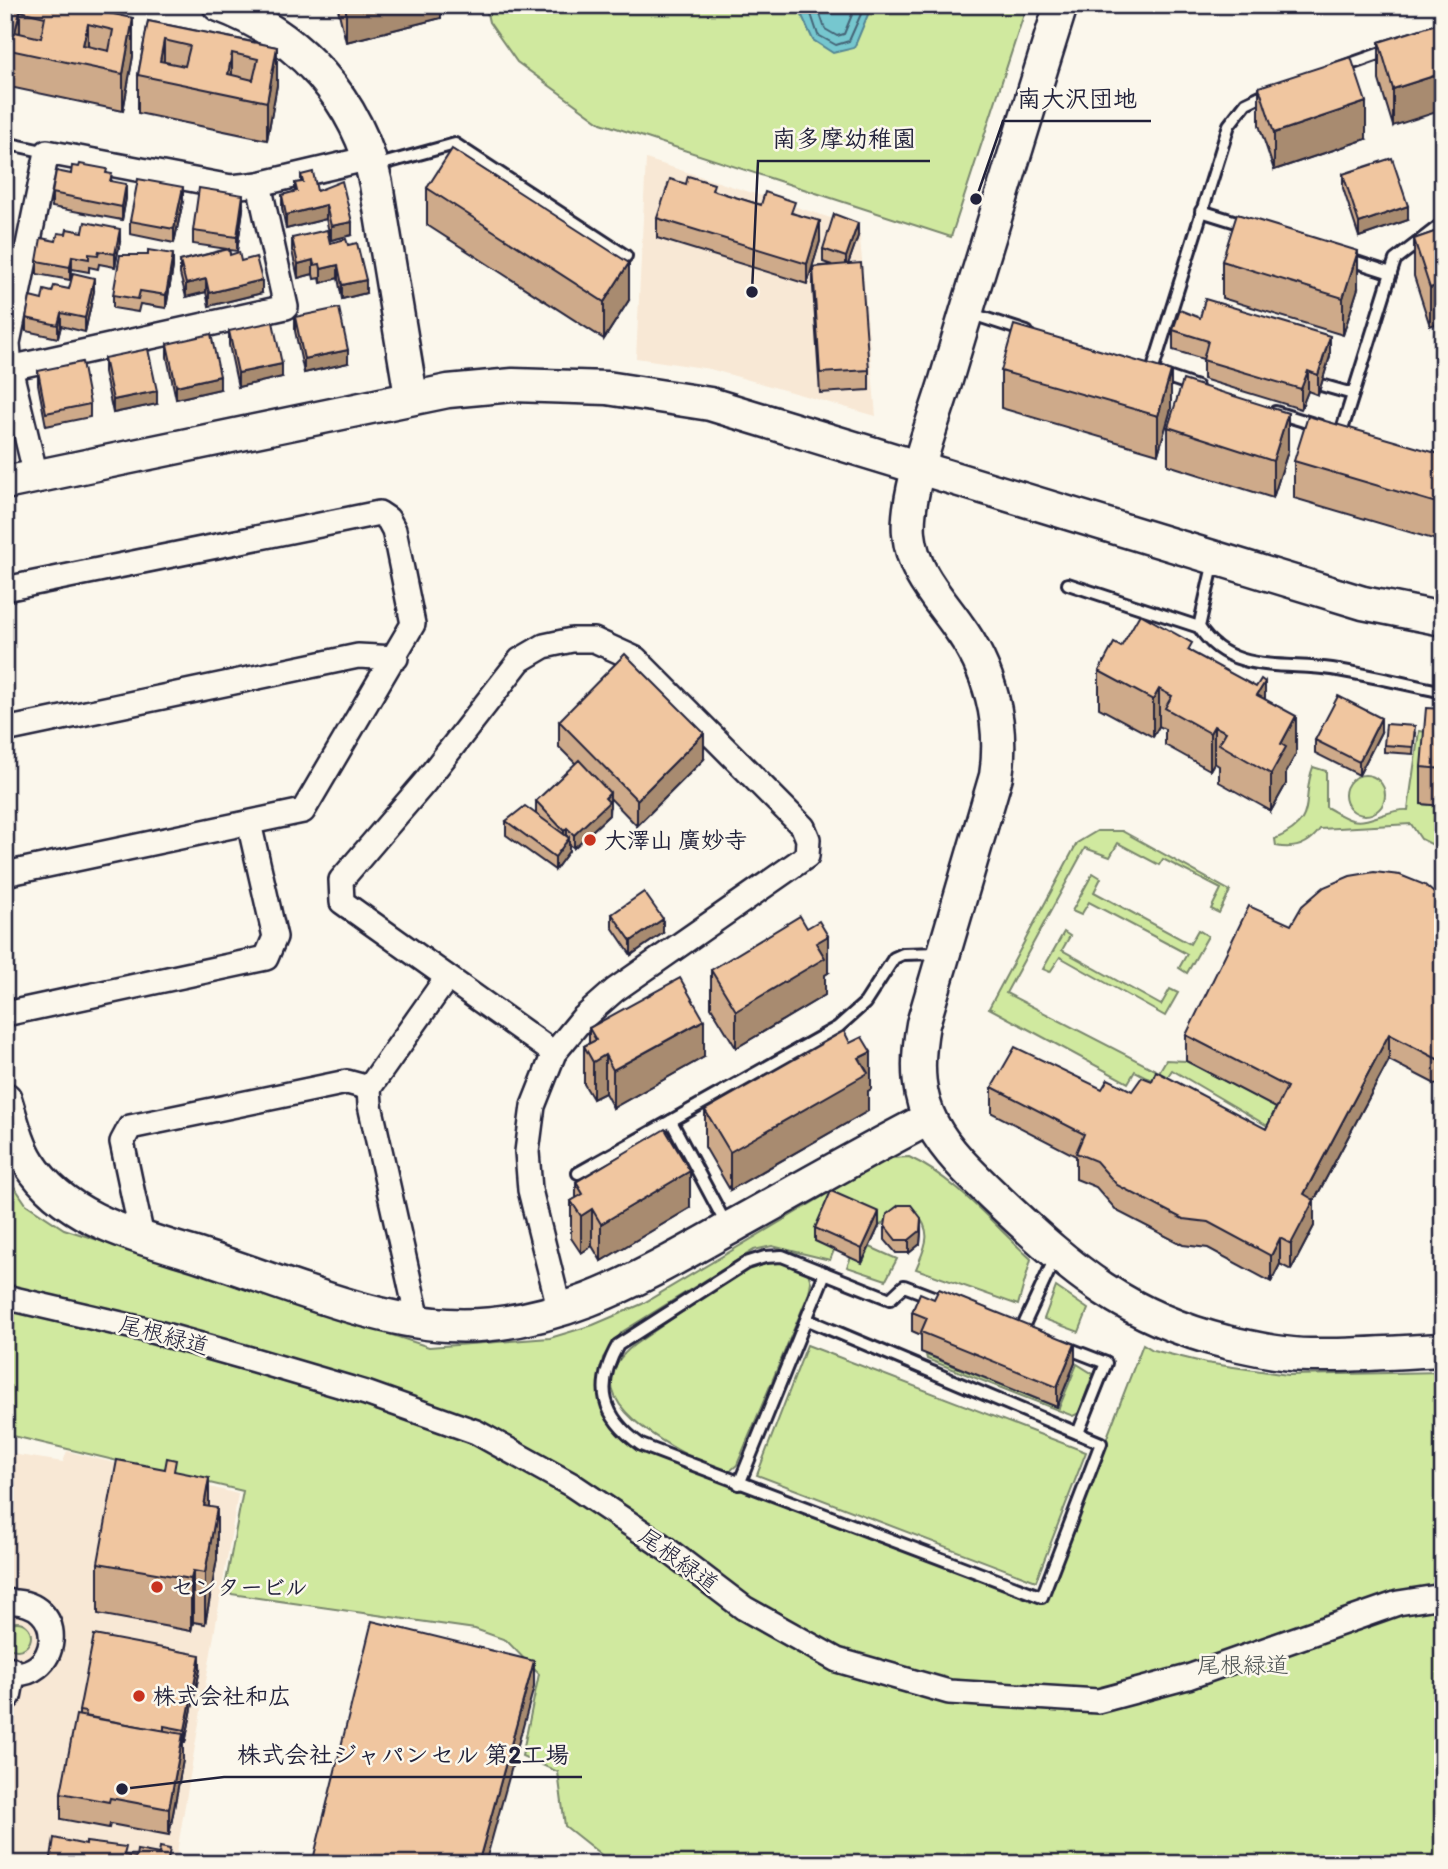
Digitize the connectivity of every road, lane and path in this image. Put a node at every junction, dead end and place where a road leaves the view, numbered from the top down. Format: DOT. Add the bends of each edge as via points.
graph roads {
  1 [pos="219,5"];
  2 [pos="1061,5"];
  3 [pos="1404,45"];
  4 [pos="1328,72"];
  5 [pos="1289,85"];
  6 [pos="5,143"];
  7 [pos="47,152"];
  8 [pos="371,163"];
  9 [pos="260,184"];
  10 [pos="1201,211"];
  11 [pos="1443,223"];
  12 [pos="1252,227"];
  13 [pos="1328,252"];
  14 [pos="626,256"];
  15 [pos="1391,273"];
  16 [pos="966,312"];
  17 [pos="1163,336"];
  18 [pos="1045,338"];
  19 [pos="1175,339"];
  20 [pos="7,344"];
  21 [pos="10,368"];
  22 [pos="1321,385"];
  23 [pos="1215,392"];
  24 [pos="1353,394"];
  25 [pos="411,396"];
  26 [pos="1265,409"];
  27 [pos="1341,433"];
  28 [pos="1354,437"];
  29 [pos="920,468"];
  30 [pos="36,476"];
  31 [pos="5,483"];
  32 [pos="1215,558"];
  33 [pos="1068,584"];
  34 [pos="5,589"];
  35 [pos="1443,619"];
  36 [pos="1199,626"];
  37 [pos="396,658"];
  38 [pos="1443,692"];
  39 [pos="5,730"];
  40 [pos="249,823"];
  41 [pos="5,874"];
  42 [pos="942,953"];
  43 [pos="446,979"];
  44 [pos="5,1014"];
  45 [pos="554,1054"];
  46 [pos="369,1088"];
  47 [pos="5,1099"];
  48 [pos="928,1119"];
  49 [pos="671,1121"];
  50 [pos="578,1173"];
  51 [pos="729,1229"];
  52 [pos="142,1237"];
  53 [pos="1056,1255"];
  54 [pos="825,1273"];
  55 [pos="5,1297"];
  56 [pos="956,1306"];
  57 [pos="560,1311"];
  58 [pos="418,1320"];
  59 [pos="808,1320"];
  60 [pos="1008,1326"];
  61 [pos="1021,1331"];
  62 [pos="1033,1335"];
  63 [pos="1045,1340"];
  64 [pos="1443,1350"];
  65 [pos="1078,1433"];
  66 [pos="739,1484"];
  67 [pos="1443,1596"];
  68 [pos="5,1602"];
  69 [pos="7,1680"];
  1 -- 8 [label="street" via="258,21 309,59 350,115"];
  2 -- 16 [label="street"];
  3 -- 4 [label="lane"];
  5 -- 10 [label="lane" via="1246,103 1236,114"];
  6 -- 7 [label="lane"];
  7 -- 9 [label="street" via="231,187"];
  7 -- 20 [label="street"];
  8 -- 9 [label="street"];
  8 -- 14 [label="lane" via="455,144"];
  8 -- 25 [label="street"];
  9 -- 21 [label="street" via="286,307"];
  10 -- 12 [label="lane"];
  10 -- 17 [label="lane"];
  11 -- 15 [label="lane" via="1395,260"];
  13 -- 15 [label="lane"];
  15 -- 24 [label="lane"];
  16 -- 18 [label="lane"];
  16 -- 29 [label="street"];
  17 -- 19 [label="lane"];
  17 -- 23 [label="lane" via="1147,370"];
  20 -- 21 [label="street"];
  21 -- 30 [label="street"];
  22 -- 24 [label="lane"];
  24 -- 27 [label="lane"];
  25 -- 29 [label="street" via="513,385 662,394 710,404"];
  25 -- 30 [label="street"];
  26 -- 27 [label="lane"];
  27 -- 28 [label="lane"];
  29 -- 32 [label="street"];
  29 -- 42 [label="street" via="910,511 912,550 935,600 957,624 982,665 999,739 996,776"];
  30 -- 31 [label="street"];
  32 -- 35 [label="street" via="1363,603"];
  32 -- 36 [label="lane"];
  33 -- 36 [label="lane"];
  34 -- 37 [label="street" via="379,513 394,530 413,624"];
  36 -- 38 [label="lane" via="1205,637 1254,663 1273,668 1332,669"];
  37 -- 39 [label="street" via="358,656"];
  37 -- 40 [label="street" via="303,811"];
  40 -- 41 [label="street"];
  40 -- 44 [label="street" via="275,937 266,958"];
  42 -- 48 [label="street" via="918,1053"];
  42 -- 49 [label="lane" via="894,958 865,1003 838,1027"];
  43 -- 45 [label="street"];
  43 -- 45 [label="street" via="342,902 341,880 520,660 544,646 572,639 618,648 636,659 803,827 809,849 807,856 615,990 582,1019"];
  43 -- 46 [label="street"];
  45 -- 57 [label="street" via="533,1106 527,1152 530,1190"];
  46 -- 52 [label="street" via="347,1082 130,1127 122,1142"];
  46 -- 58 [label="street"];
  47 -- 52 [label="street" via="30,1164 60,1198 98,1222"];
  48 -- 51 [label="street"];
  48 -- 53 [label="street" via="954,1156"];
  49 -- 50 [label="lane"];
  49 -- 51 [label="lane"];
  51 -- 57 [label="street" via="625,1287"];
  52 -- 58 [label="street" via="345,1303"];
  53 -- 61 [label="lane"];
  53 -- 64 [label="street" via="1094,1285 1146,1315 1236,1344 1309,1355"];
  54 -- 56 [label="lane" via="890,1299 904,1286"];
  54 -- 59 [label="lane"];
  54 -- 66 [label="lane" via="782,1256 746,1263 618,1345 608,1363 605,1398 623,1432 642,1445"];
  55 -- 67 [label="street, 尾根緑道" via="254,1360 476,1432 572,1485 744,1608 837,1660 948,1692 1098,1701 1188,1677 1398,1603"];
  57 -- 58 [label="street" via="481,1324"];
  59 -- 65 [label="lane"];
  59 -- 66 [label="lane"];
  60 -- 61 [label="lane"];
  61 -- 62 [label="lane"];
  63 -- 65 [label="lane" via="1106,1363"];
  65 -- 66 [label="lane" via="1101,1443 1042,1597"];
  68 -- 69 [label="street" via="19,1601 42,1612 52,1639 43,1662"];
}
